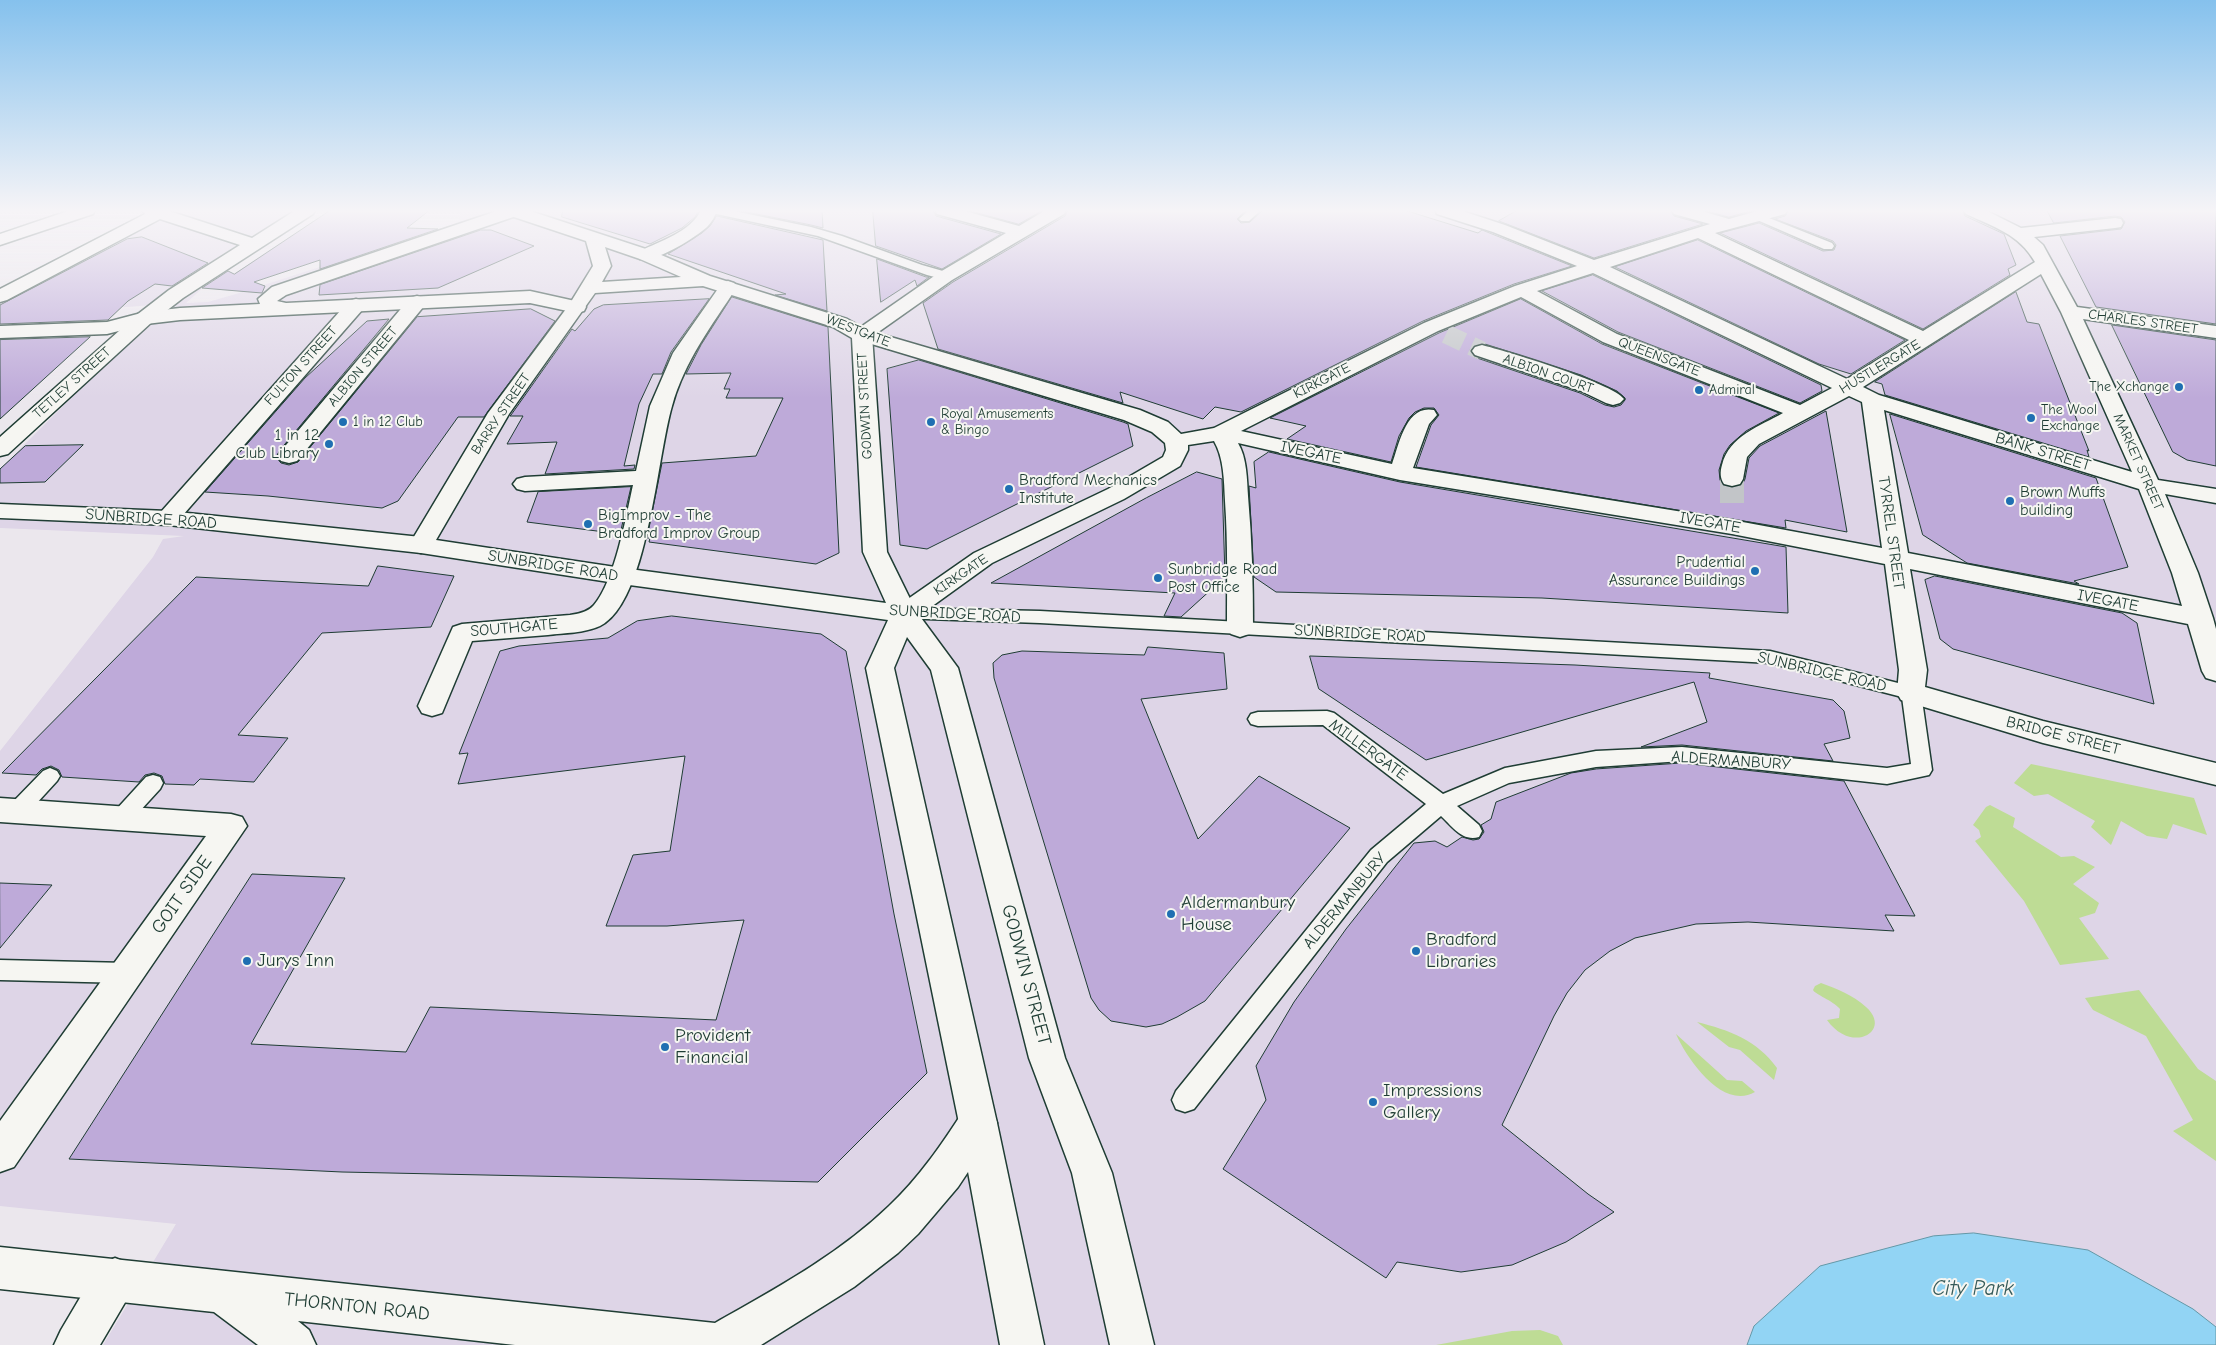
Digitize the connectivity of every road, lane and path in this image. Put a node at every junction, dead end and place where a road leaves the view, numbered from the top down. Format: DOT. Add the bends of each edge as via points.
graph roads {
  1 [pos="43,273"];
  2 [pos="211,273"];
  3 [pos="351,273"];
  4 [pos="598,273"];
  5 [pos="687,273"];
  6 [pos="930,273"];
  7 [pos="952,273"];
  8 [pos="1574,273"];
  9 [pos="1609,273"];
  10 [pos="1784,273"];
  11 [pos="2031,273"];
  12 [pos="2050,273"];
  13 [pos="946,276"];
  14 [pos="704,280"];
  15 [pos="728,287"];
  16 [pos="589,288"];
  17 [pos="1522,290"];
  18 [pos="0,296"];
  19 [pos="281,300"];
  20 [pos="417,302"];
  21 [pos="356,305"];
  22 [pos="578,307"];
  23 [pos="2070,312"];
  24 [pos="0,316"];
  25 [pos="145,318"];
  26 [pos="0,332"];
  27 [pos="2216,332"];
  28 [pos="862,335"];
  29 [pos="1925,340"];
  30 [pos="1482,351"];
  31 [pos="1848,388"];
  32 [pos="1613,398"];
  33 [pos="1872,399"];
  34 [pos="1801,413"];
  35 [pos="1426,415"];
  36 [pos="1220,434"];
  37 [pos="1176,441"];
  38 [pos="0,449"];
  39 [pos="287,452"];
  40 [pos="1400,472"];
  41 [pos="646,476"];
  42 [pos="1732,479"];
  43 [pos="525,484"];
  44 [pos="2149,485"];
  45 [pos="2216,496"];
  46 [pos="0,510"];
  47 [pos="168,518"];
  48 [pos="421,545"];
  49 [pos="1895,560"];
  50 [pos="622,576"];
  51 [pos="904,614"];
  52 [pos="2200,618"];
  53 [pos="1240,628"];
  54 [pos="2216,671"];
  55 [pos="1911,693"];
  56 [pos="432,706"];
  57 [pos="1258,719"];
  58 [pos="2216,774"];
  59 [pos="50,776"];
  60 [pos="153,783"];
  61 [pos="1441,804"];
  62 [pos="8,811"];
  63 [pos="121,818"];
  64 [pos="1471,831"];
  65 [pos="0,970"];
  66 [pos="127,973"];
  67 [pos="1184,1100"];
  68 [pos="978,1123"];
  69 [pos="0,1153"];
  70 [pos="0,1268"];
  71 [pos="115,1279"];
  72 [pos="222,1292"];
  73 [pos="76,1345"];
  74 [pos="294,1345"];
  75 [pos="714,1345"];
  76 [pos="719,1345"];
  77 [pos="1022,1345"];
  78 [pos="1132,1345"];
  1 -- 18 [label="street"];
  2 -- 25 [label="street"];
  3 -- 19 [label="street"];
  4 -- 16 [label="street, BARRY STREET"];
  5 -- 14 [label="street, WESTGATE"];
  6 -- 13 [label="lane"];
  7 -- 13 [label="street, GODWIN STREET"];
  8 -- 17 [label="street, KIRKGATE"];
  9 -- 31 [label="street"];
  10 -- 29 [label="street"];
  11 -- 29 [label="street, HUSTLERGATE"];
  12 -- 23 [label="street, MARKET STREET"];
  13 -- 28 [label="street, GODWIN STREET"];
  14 -- 15 [label="street, WESTGATE"];
  14 -- 16 [label="street"];
  15 -- 28 [label="street, WESTGATE" via="840,322"];
  15 -- 41 [label="street" via="682,353 661,406"];
  16 -- 22 [label="street, BARRY STREET"];
  17 -- 34 [label="street, QUEENSGATE" via="1610,338"];
  17 -- 36 [label="street, KIRKGATE"];
  19 -- 21 [label="street"];
  19 -- 25 [label="street"];
  20 -- 21 [label="street"];
  20 -- 22 [label="street" via="530,297"];
  20 -- 39 [label="street, ALBION STREET"];
  21 -- 47 [label="street, FULTON STREET" via="234,451"];
  22 -- 48 [label="street, BARRY STREET" via="499,413"];
  23 -- 27 [label="street, CHARLES STREET"];
  23 -- 44 [label="street, MARKET STREET"];
  24 -- 25 [label="street" via="126,311"];
  25 -- 26 [label="street" via="107,328"];
  25 -- 38 [label="street, TETLEY STREET"];
  28 -- 37 [label="street, WESTGATE" via="1132,415 1160,427"];
  28 -- 51 [label="street, GODWIN STREET" via="875,552"];
  29 -- 31 [label="street, HUSTLERGATE"];
  30 -- 32 [label="street, ALBION COURT"];
  31 -- 33 [label="street"];
  31 -- 34 [label="street, HUSTLERGATE"];
  33 -- 44 [label="street, BANK STREET"];
  33 -- 49 [label="street, TYRREL STREET"];
  34 -- 42 [label="street, HUSTLERGATE" via="1751,439 1739,450 1732,465"];
  35 -- 40 [label="street" via="1419,422"];
  36 -- 37 [label="street, KIRKGATE"];
  36 -- 40 [label="street, IVEGATE"];
  36 -- 53 [label="street" via="1230,449 1235,479 1240,546"];
  37 -- 51 [label="street, KIRKGATE" via="1177,450 1172,462 1116,494 983,558"];
  40 -- 49 [label="street, IVEGATE" via="1732,518"];
  41 -- 43 [label="street"];
  41 -- 50 [label="street"];
  44 -- 45 [label="street, BANK STREET"];
  44 -- 52 [label="street, MARKET STREET" via="2186,573"];
  46 -- 47 [label="street, SUNBRIDGE ROAD"];
  47 -- 48 [label="street, SUNBRIDGE ROAD"];
  48 -- 50 [label="street, SUNBRIDGE ROAD"];
  49 -- 52 [label="street, IVEGATE"];
  49 -- 55 [label="street, TYRREL STREET" via="1913,670"];
  50 -- 51 [label="street, SUNBRIDGE ROAD"];
  50 -- 56 [label="street, SOUTHGATE" via="604,611 590,620 462,632"];
  51 -- 53 [label="lane, SUNBRIDGE ROAD"];
  51 -- 68 [label="street" via="880,668"];
  51 -- 78 [label="street, GODWIN STREET" via="944,668 1048,1058 1092,1173"];
  52 -- 54 [label="street, MARKET STREET"];
  53 -- 55 [label="lane, SUNBRIDGE ROAD" via="1770,657"];
  55 -- 58 [label="street, BRIDGE STREET" via="2043,732"];
  55 -- 61 [label="lane, ALDERMANBURY" via="1922,770 1887,776 1682,754 1596,759 1505,776"];
  57 -- 61 [label="lane, MILLERGATE" via="1327,718"];
  59 -- 62 [label="lane"];
  60 -- 63 [label="lane"];
  61 -- 64 [label="lane, MILLERGATE"];
  61 -- 67 [label="lane, ALDERMANBURY" via="1379,856"];
  62 -- 63 [label="street, GOIT SIDE"];
  63 -- 66 [label="street, GOIT SIDE" via="231,826"];
  65 -- 66 [label="lane"];
  66 -- 69 [label="street, GOIT SIDE"];
  68 -- 76 [label="street" via="952,1164 904,1220 804,1296"];
  68 -- 77 [label="street"];
  70 -- 71 [label="street, THORNTON ROAD"];
  71 -- 72 [label="street, THORNTON ROAD"];
  71 -- 73 [label="street"];
  72 -- 74 [label="street"];
  72 -- 75 [label="street, THORNTON ROAD"];
}
